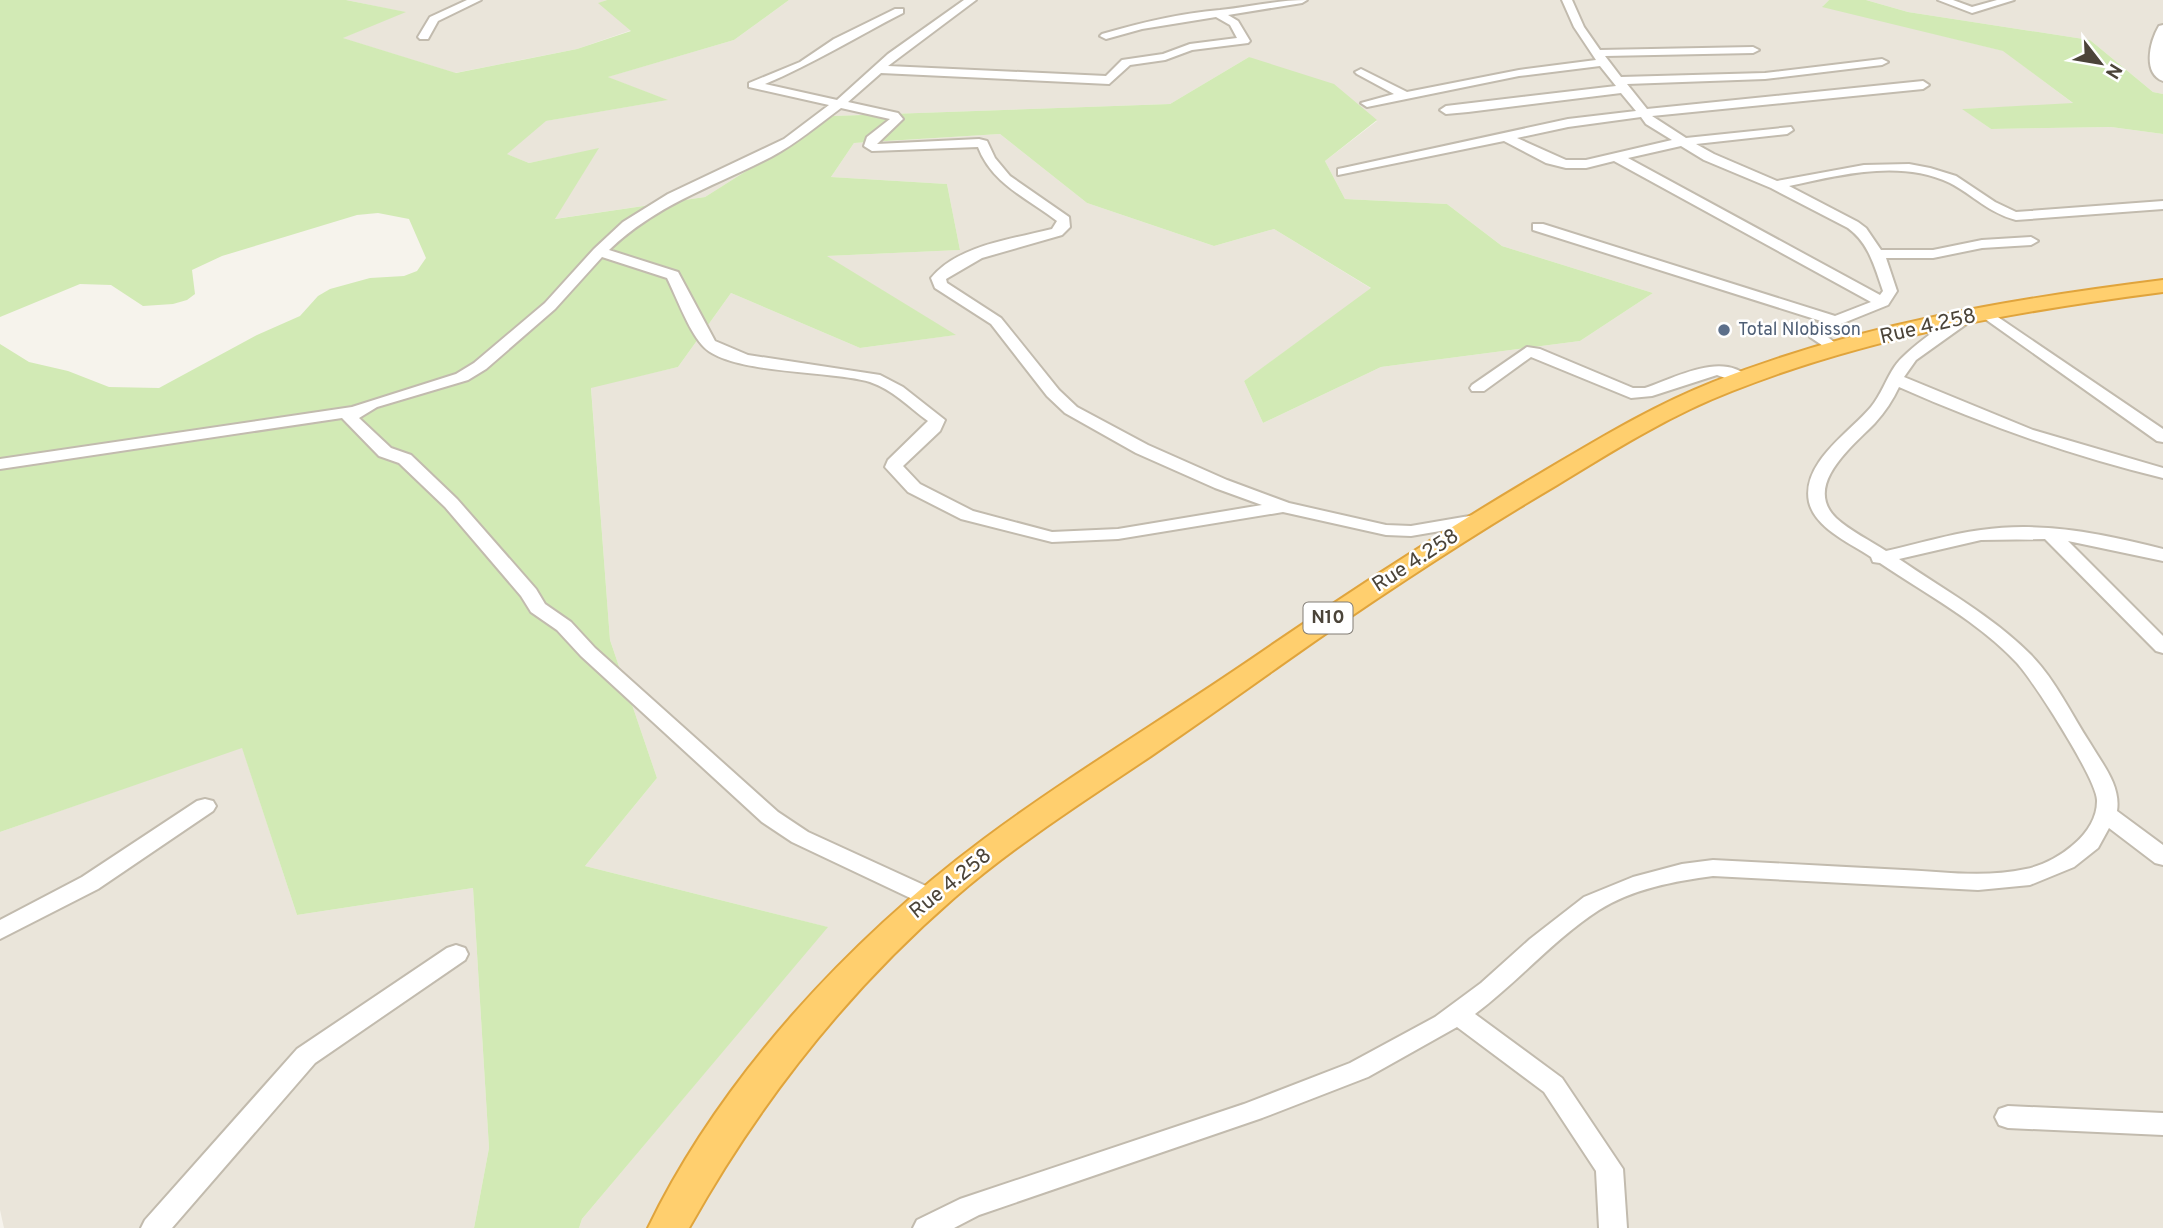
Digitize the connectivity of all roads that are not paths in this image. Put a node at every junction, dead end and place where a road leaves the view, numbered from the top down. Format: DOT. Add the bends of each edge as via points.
graph roads {
  1 [pos="476,0"];
  2 [pos="971,0"];
  3 [pos="1302,0"];
  4 [pos="1567,0"];
  5 [pos="1943,0"];
  6 [pos="2009,0"];
  7 [pos="899,11"];
  8 [pos="1216,13"];
  9 [pos="2163,28"];
  10 [pos="1106,36"];
  11 [pos="424,37"];
  12 [pos="1754,50"];
  13 [pos="1600,57"];
  14 [pos="1882,62"];
  15 [pos="877,69"];
  16 [pos="1361,72"];
  17 [pos="2163,78"];
  18 [pos="1622,85"];
  19 [pos="1923,85"];
  20 [pos="1406,96"];
  21 [pos="1367,103"];
  22 [pos="836,105"];
  23 [pos="1447,110"];
  24 [pos="1643,113"];
  25 [pos="1787,130"];
  26 [pos="1506,137"];
  27 [pos="1680,142"];
  28 [pos="1616,157"];
  29 [pos="1343,172"];
  30 [pos="1776,185"];
  31 [pos="2163,205"];
  32 [pos="1538,227"];
  33 [pos="2031,241"];
  34 [pos="598,252"];
  35 [pos="1877,254"];
  36 [pos="2163,286"];
  37 [pos="1883,302"];
  38 [pos="1977,315"];
  39 [pos="1832,320"];
  40 [pos="1835,349"];
  41 [pos="1742,379"];
  42 [pos="1895,379"];
  43 [pos="1478,387"];
  44 [pos="1631,393"];
  45 [pos="356,411"];
  46 [pos="1663,411"];
  47 [pos="2163,437"];
  48 [pos="0,464"];
  49 [pos="2163,473"];
  50 [pos="1284,507"];
  51 [pos="1482,519"];
  52 [pos="2052,536"];
  53 [pos="2163,555"];
  54 [pos="1880,558"];
  55 [pos="2163,647"];
  56 [pos="205,806"];
  57 [pos="2106,814"];
  58 [pos="2163,858"];
  59 [pos="932,898"];
  60 [pos="0,930"];
  61 [pos="456,954"];
  62 [pos="1457,1014"];
  63 [pos="2008,1117"];
  64 [pos="2163,1124"];
  65 [pos="155,1228"];
  66 [pos="668,1228"];
  67 [pos="927,1228"];
  68 [pos="1612,1228"];
  1 -- 11 [label="street" via="434,19"];
  2 -- 15 [label="street"];
  3 -- 8 [label="street"];
  4 -- 13 [label="street"];
  5 -- 6 [label="street" via="1972,10"];
  7 -- 22 [label="street" via="838,41 804,64 753,85"];
  8 -- 10 [label="street"];
  8 -- 15 [label="street" via="1234,23 1244,41 1190,47 1166,57 1126,62 1109,80"];
  9 -- 17 [label="street" via="2157,41 2157,71"];
  12 -- 13 [label="street"];
  13 -- 18 [label="street"];
  13 -- 20 [label="street"];
  14 -- 18 [label="street" via="1765,76"];
  15 -- 22 [label="street"];
  16 -- 20 [label="street"];
  18 -- 23 [label="street" via="1486,108"];
  18 -- 24 [label="street"];
  19 -- 24 [label="street"];
  20 -- 21 [label="street"];
  22 -- 34 [label="street" via="788,142 638,218"];
  22 -- 50 [label="street" via="888,113 897,119 871,140 870,146 876,148 983,144 987,161 998,175 1064,220 1057,232 952,266 938,278 940,285 996,321 1071,410 1142,449"];
  24 -- 26 [label="street"];
  24 -- 27 [label="street"];
  25 -- 27 [label="street"];
  26 -- 28 [label="street" via="1566,164"];
  26 -- 29 [label="street"];
  27 -- 28 [label="street"];
  27 -- 30 [label="street"];
  28 -- 37 [label="street"];
  30 -- 31 [label="street" via="1904,167 1953,179 1995,210 2016,216"];
  30 -- 35 [label="street" via="1853,225"];
  32 -- 39 [label="street"];
  33 -- 35 [label="street" via="1933,254"];
  34 -- 45 [label="street" via="550,306 480,366 462,377"];
  34 -- 50 [label="street" via="673,275 709,344 716,349 881,380 937,421 894,467 914,488 967,514 1052,537 1118,534"];
  35 -- 37 [label="street" via="1890,285 1889,297"];
  36 -- 38 [label="highway, Rue 4.258 / N10"];
  37 -- 39 [label="street"];
  38 -- 40 [label="highway, Rue 4.258 / N10"];
  38 -- 42 [label="street" via="1909,358"];
  38 -- 47 [label="street"];
  39 -- 40 [label="street" via="1817,332"];
  40 -- 41 [label="highway, Rue 4.258 / N10"];
  41 -- 44 [label="street" via="1716,370 1646,393"];
  41 -- 46 [label="highway, Rue 4.258 / N10"];
  42 -- 49 [label="street" via="2011,430"];
  42 -- 54 [label="street" via="1877,411 1825,467 1814,492 1816,504 1829,521"];
  43 -- 44 [label="street" via="1527,352 1535,352"];
  44 -- 46 [label="street"];
  45 -- 48 [label="street"];
  45 -- 59 [label="street" via="350,418 359,428 385,452 405,459 451,503 538,608 564,626 770,817 800,836"];
  46 -- 51 [label="highway, Rue 4.258 / N10"];
  50 -- 51 [label="street" via="1386,530 1411,531"];
  51 -- 59 [label="highway, Rue 4.258 / N10" via="1284,646 996,847"];
  52 -- 53 [label="street"];
  52 -- 54 [label="street" via="1981,535"];
  52 -- 55 [label="street"];
  54 -- 57 [label="street" via="1991,629 2024,659 2101,779 2108,799"];
  56 -- 60 [label="street" via="90,883"];
  57 -- 58 [label="street"];
  57 -- 62 [label="street" via="2090,843 2066,861 2030,877 1978,882 1713,868 1633,885 1592,903"];
  59 -- 66 [label="highway, Rue 4.258 / N10" via="873,951 771,1065"];
  61 -- 65 [label="street" via="306,1056"];
  62 -- 67 [label="street" via="1359,1070 1254,1111 970,1207"];
  62 -- 68 [label="street" via="1553,1085 1609,1169"];
  63 -- 64 [label="street"];
}
